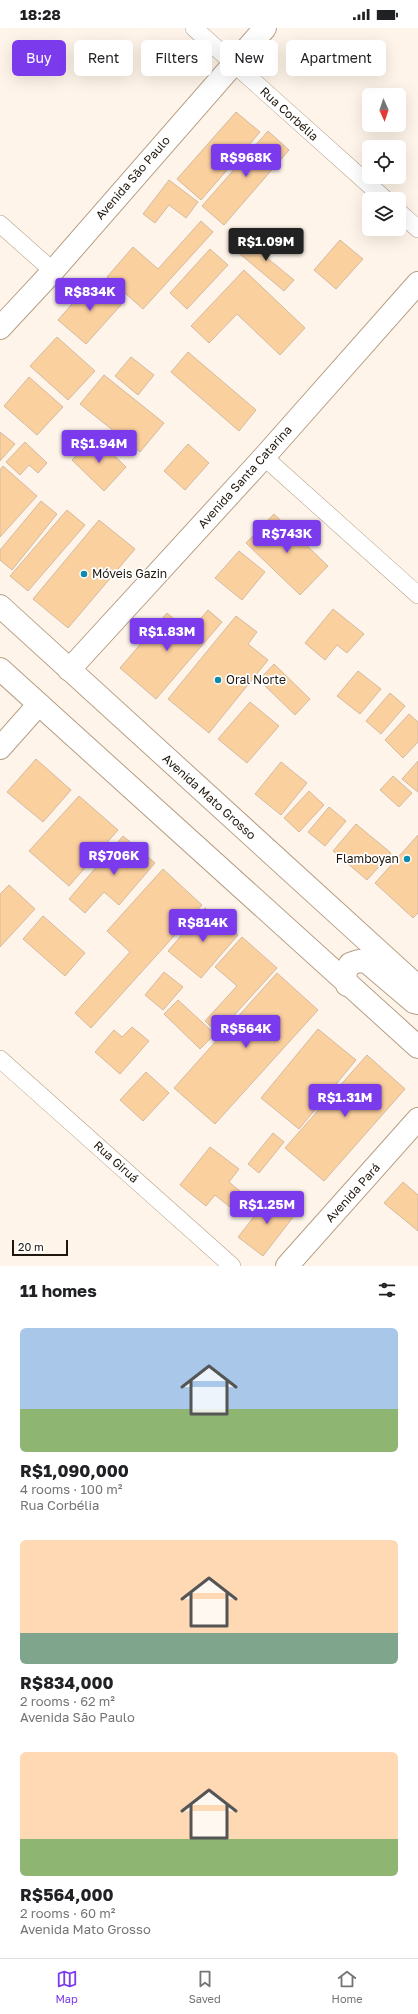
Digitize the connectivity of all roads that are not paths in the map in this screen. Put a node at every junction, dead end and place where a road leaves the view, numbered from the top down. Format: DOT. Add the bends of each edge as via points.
graph roads {
  1 [pos="194,28"];
  2 [pos="265,28"];
  3 [pos="254,40"];
  4 [pos="220,51"];
  5 [pos="222,76"];
  6 [pos="247,76"];
  7 [pos="376,192"];
  8 [pos="406,218"];
  9 [pos="0,224"];
  10 [pos="418,229"];
  11 [pos="53,271"];
  12 [pos="418,283"];
  13 [pos="0,328"];
  14 [pos="264,457"];
  15 [pos="418,595"];
  16 [pos="0,606"];
  17 [pos="0,669"];
  18 [pos="69,670"];
  19 [pos="39,704"];
  20 [pos="0,748"];
  21 [pos="347,984"];
  22 [pos="418,987"];
  23 [pos="418,1003"];
  24 [pos="418,1047"];
  25 [pos="0,1058"];
  26 [pos="418,1120"];
  27 [pos="232,1266"];
  28 [pos="287,1266"];
  1 -- 4 [label="street, Rua Corbélia"];
  2 -- 3 [label="main road, Avenida São Paulo"];
  5 -- 11 [label="main road, Avenida São Paulo"];
  6 -- 7 [label="street, Rua Corbélia"];
  8 -- 10 [label="street"];
  9 -- 11 [label="street"];
  11 -- 13 [label="main road, Avenida São Paulo"];
  12 -- 14 [label="main road, Avenida Santa Catarina"];
  14 -- 15 [label="street"];
  14 -- 18 [label="main road, Avenida Santa Catarina"];
  16 -- 18 [label="main road, Avenida Mato Grosso"];
  17 -- 19 [label="main road"];
  18 -- 22 [label="main road, Avenida Mato Grosso"];
  19 -- 20 [label="main road"];
  19 -- 21 [label="main road"];
  21 -- 23 [label="main road" via="345,973 350,964 367,962"];
  21 -- 24 [label="main road"];
  25 -- 27 [label="street, Rua Giruá"];
  26 -- 28 [label="main road, Avenida Pará"];
}
